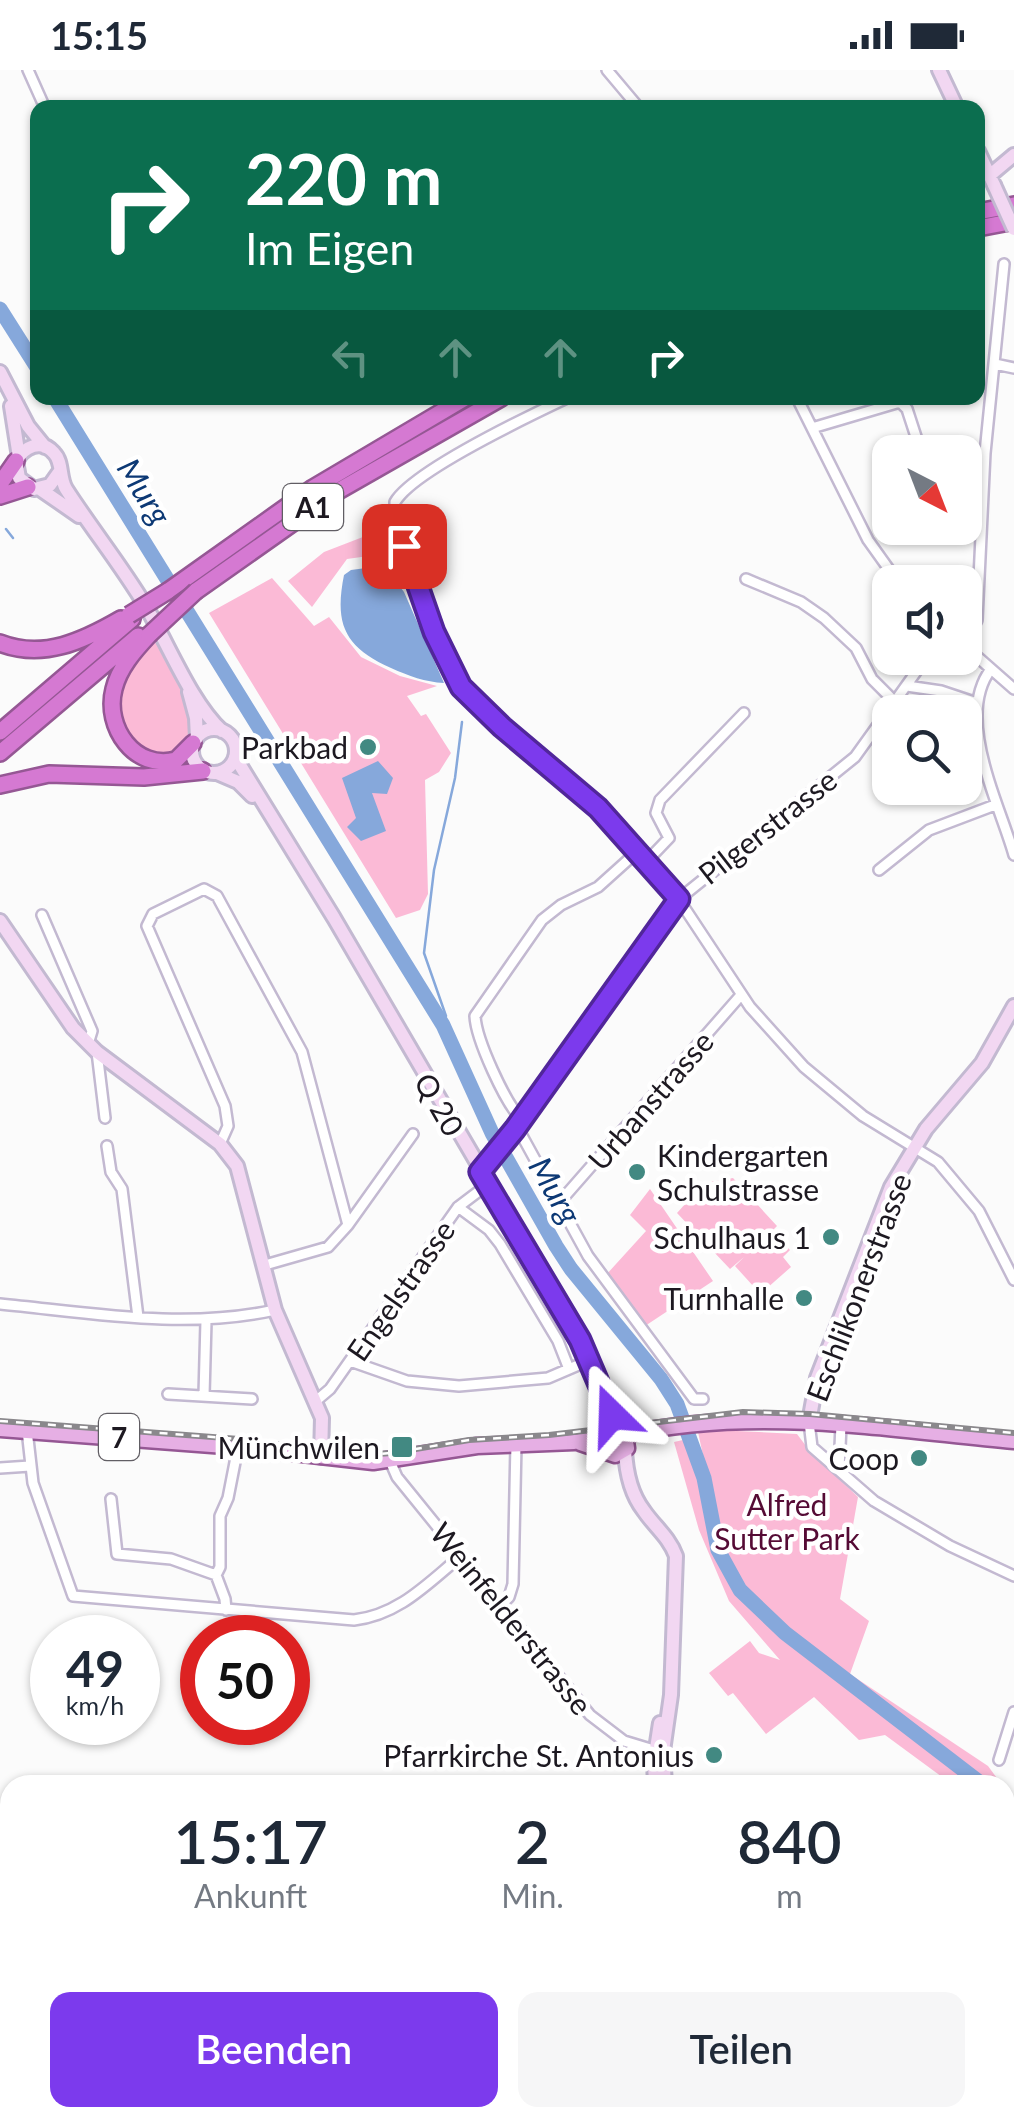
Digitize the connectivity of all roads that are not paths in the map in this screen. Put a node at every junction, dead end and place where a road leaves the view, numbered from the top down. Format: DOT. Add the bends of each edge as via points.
graph roads {
  1 [pos="28,70"];
  2 [pos="607,70"];
  3 [pos="939,70"];
  4 [pos="42,100"];
  5 [pos="633,100"];
  6 [pos="953,100"];
  7 [pos="1014,155"];
  8 [pos="985,166"];
  9 [pos="992,181"];
  10 [pos="1014,205"];
  11 [pos="985,211"];
  12 [pos="1014,221"];
  13 [pos="985,227"];
  14 [pos="1014,229"];
  15 [pos="1004,264"];
  16 [pos="995,364"];
  17 [pos="1014,368"];
  18 [pos="3,378"];
  19 [pos="453,405"];
  20 [pos="488,405"];
  21 [pos="554,405"];
  22 [pos="800,405"];
  23 [pos="890,405"];
  24 [pos="903,405"];
  25 [pos="812,428"];
  26 [pos="915,435"];
  27 [pos="45,446"];
  28 [pos="18,459"];
  29 [pos="60,471"];
  30 [pos="0,484"];
  31 [pos="34,488"];
  32 [pos="0,496"];
  33 [pos="982,503"];
  34 [pos="90,526"];
  35 [pos="886,565"];
  36 [pos="746,579"];
  37 [pos="191,584"];
  38 [pos="139,625"];
  39 [pos="0,643"];
  40 [pos="982,661"];
  41 [pos="991,669"];
  42 [pos="182,671"];
  43 [pos="914,675"];
  44 [pos="907,686"];
  45 [pos="1014,689"];
  46 [pos="889,695"];
  47 [pos="901,695"];
  48 [pos="954,695"];
  49 [pos="979,695"];
  50 [pos="744,713"];
  51 [pos="222,730"];
  52 [pos="0,732"];
  53 [pos="872,734"];
  54 [pos="195,740"];
  55 [pos="982,750"];
  56 [pos="0,754"];
  57 [pos="235,756"];
  58 [pos="210,772"];
  59 [pos="0,786"];
  60 [pos="995,805"];
  61 [pos="263,806"];
  62 [pos="638,851"];
  63 [pos="1014,855"];
  64 [pos="648,861"];
  65 [pos="879,870"];
  66 [pos="679,899"];
  67 [pos="42,915"];
  68 [pos="0,921"];
  69 [pos="741,996"];
  70 [pos="1014,1006"];
  71 [pos="93,1048"];
  72 [pos="105,1118"];
  73 [pos="522,1120"];
  74 [pos="515,1129"];
  75 [pos="413,1134"];
  76 [pos="220,1144"];
  77 [pos="107,1146"];
  78 [pos="914,1146"];
  79 [pos="480,1172"];
  80 [pos="487,1185"];
  81 [pos="558,1204"];
  82 [pos="458,1207"];
  83 [pos="348,1224"];
  84 [pos="265,1265"];
  85 [pos="1014,1280"];
  86 [pos="0,1304"];
  87 [pos="275,1310"];
  88 [pos="138,1317"];
  89 [pos="206,1321"];
  90 [pos="590,1360"];
  91 [pos="350,1362"];
  92 [pos="569,1369"];
  93 [pos="168,1394"];
  94 [pos="204,1395"];
  95 [pos="252,1399"];
  96 [pos="702,1399"];
  97 [pos="316,1400"];
  98 [pos="808,1422"];
  99 [pos="841,1424"];
  100 [pos="0,1429"];
  101 [pos="28,1430"];
  102 [pos="1014,1441"];
  103 [pos="616,1442"];
  104 [pos="516,1444"];
  105 [pos="238,1446"];
  106 [pos="321,1458"];
  107 [pos="390,1461"];
  108 [pos="30,1466"];
  109 [pos="0,1468"];
  110 [pos="839,1472"];
  111 [pos="111,1499"];
  112 [pos="461,1556"];
  113 [pos="216,1575"];
  114 [pos="1014,1576"];
  115 [pos="501,1605"];
  116 [pos="226,1610"];
  117 [pos="1014,1712"];
  118 [pos="659,1751"];
  119 [pos="999,1760"];
  120 [pos="657,1775"];
  121 [pos="663,1775"];
  1 -- 4 [label="street"];
  2 -- 5 [label="street"];
  3 -- 6 [label="main road"];
  7 -- 9 [label="main road"];
  8 -- 9 [label="main road"];
  9 -- 14 [label="main road, bridge"];
  10 -- 11 [label="highway"];
  12 -- 13 [label="highway"];
  15 -- 16 [label="street"];
  16 -- 17 [label="street"];
  16 -- 33 [label="street"];
  18 -- 27 [label="main road, Q 20"];
  18 -- 28 [label="main road, Q 20"];
  19 -- 37 [label="highway, A1" via="312,488"];
  20 -- 37 [label="highway, A1"];
  21 -- 62 [label="street" via="404,490 395,502 395,522 461,687"];
  22 -- 25 [label="street"];
  23 -- 25 [label="street"];
  24 -- 26 [label="street"];
  25 -- 35 [label="street"];
  27 -- 28 [label="main road" via="30,447"];
  27 -- 29 [label="main road, Q 20"];
  28 -- 30 [label="highway"];
  28 -- 31 [label="main road, Q 20" via="17,475"];
  29 -- 31 [label="main road" via="52,484"];
  29 -- 34 [label="main road, Q 20"];
  31 -- 32 [label="highway"];
  31 -- 34 [label="main road, Q 20"];
  34 -- 42 [label="main road, Q 20"];
  36 -- 46 [label="street" via="824,618 856,648"];
  37 -- 38 [label="highway, A1, bridge"];
  37 -- 38 [label="highway, A1, bridge" via="168,592"];
  38 -- 39 [label="highway, A1" via="56,648"];
  38 -- 52 [label="highway, A1"];
  38 -- 54 [label="highway, A1" via="117,680 116,726 129,747 154,761 176,760"];
  38 -- 56 [label="highway, A1"];
  40 -- 41 [label="street"];
  41 -- 45 [label="street"];
  41 -- 49 [label="street"];
  42 -- 51 [label="main road, Q 20"];
  42 -- 54 [label="main road, Q 20" via="196,718"];
  43 -- 44 [label="street, Pilgerstrasse"];
  44 -- 47 [label="street, Pilgerstrasse"];
  44 -- 48 [label="street"];
  50 -- 64 [label="street" via="660,800 656,813 669,838"];
  51 -- 54 [label="main road"];
  51 -- 57 [label="main road, Q 20" via="234,742"];
  53 -- 66 [label="street, Pilgerstrasse" via="855,757"];
  54 -- 58 [label="main road, Q 20" via="193,758"];
  55 -- 60 [label="street"];
  57 -- 58 [label="main road" via="229,767"];
  57 -- 61 [label="main road, Q 20"];
  58 -- 59 [label="highway" via="62,773"];
  58 -- 61 [label="main road, Q 20" via="238,782"];
  60 -- 63 [label="street"];
  60 -- 65 [label="street" via="929,830"];
  61 -- 79 [label="main road, Q 20"];
  62 -- 64 [label="street"];
  62 -- 73 [label="street" via="598,886 542,920 476,1016"];
  64 -- 66 [label="street"];
  66 -- 69 [label="street"];
  66 -- 73 [label="street, Pilgerstrasse"];
  67 -- 71 [label="street" via="92,1031"];
  68 -- 71 [label="main road" via="60,1013"];
  69 -- 78 [label="street" via="823,1085"];
  69 -- 81 [label="street, Urbanstrasse"];
  70 -- 78 [label="main road, Eschlikonerstrasse" via="982,1063"];
  71 -- 72 [label="street"];
  71 -- 76 [label="main road"];
  73 -- 74 [label="street, Pilgerstrasse"];
  74 -- 79 [label="street, Pilgerstrasse"];
  74 -- 81 [label="street"];
  75 -- 83 [label="street"];
  76 -- 83 [label="street" via="228,1132 225,1106 147,926 153,914 204,890 217,896 302,1052"];
  76 -- 84 [label="main road" via="241,1175"];
  77 -- 88 [label="street" via="122,1189"];
  78 -- 85 [label="street" via="938,1162 975,1206"];
  78 -- 98 [label="main road, Eschlikonerstrasse" via="891,1187 826,1355"];
  79 -- 80 [label="main road, Q 20"];
  80 -- 82 [label="street, Engelstrasse"];
  80 -- 90 [label="main road, Q 20"];
  81 -- 96 [label="street" via="682,1384"];
  82 -- 91 [label="street, Engelstrasse"];
  82 -- 92 [label="street" via="500,1244"];
  83 -- 84 [label="street" via="328,1246"];
  84 -- 87 [label="main road"];
  86 -- 88 [label="street"];
  87 -- 89 [label="street"];
  87 -- 97 [label="main road"];
  88 -- 89 [label="street"];
  89 -- 94 [label="street"];
  90 -- 92 [label="street"];
  90 -- 103 [label="main road, Q 20"];
  91 -- 92 [label="street" via="407,1380 459,1386 548,1378"];
  91 -- 97 [label="street, Engelstrasse"];
  93 -- 94 [label="street"];
  94 -- 95 [label="street"];
  97 -- 106 [label="main road"];
  98 -- 99 [label="main road, 7"];
  98 -- 103 [label="main road, 7" via="703,1423"];
  98 -- 110 [label="street" via="812,1447"];
  99 -- 102 [label="main road, 7"];
  99 -- 110 [label="street"];
  100 -- 101 [label="main road, 7"];
  101 -- 105 [label="main road, 7"];
  101 -- 108 [label="street"];
  103 -- 104 [label="main road, 7"];
  103 -- 118 [label="main road, Q 20" via="641,1508 676,1556 671,1682"];
  104 -- 107 [label="main road, 7"];
  104 -- 115 [label="street" via="513,1584"];
  105 -- 106 [label="main road, 7"];
  105 -- 113 [label="street" via="220,1516"];
  106 -- 107 [label="main road, 7"];
  107 -- 112 [label="street, Weinfelderstrasse"];
  108 -- 109 [label="street"];
  108 -- 116 [label="street" via="73,1596"];
  110 -- 114 [label="street" via="874,1502"];
  111 -- 113 [label="street" via="117,1554 171,1559"];
  112 -- 115 [label="street, Weinfelderstrasse"];
  112 -- 116 [label="street" via="402,1605 372,1618"];
  113 -- 116 [label="street"];
  115 -- 118 [label="street, Weinfelderstrasse" via="601,1726"];
  117 -- 119 [label="street"];
  118 -- 120 [label="main road"];
  118 -- 121 [label="main road"];
}
